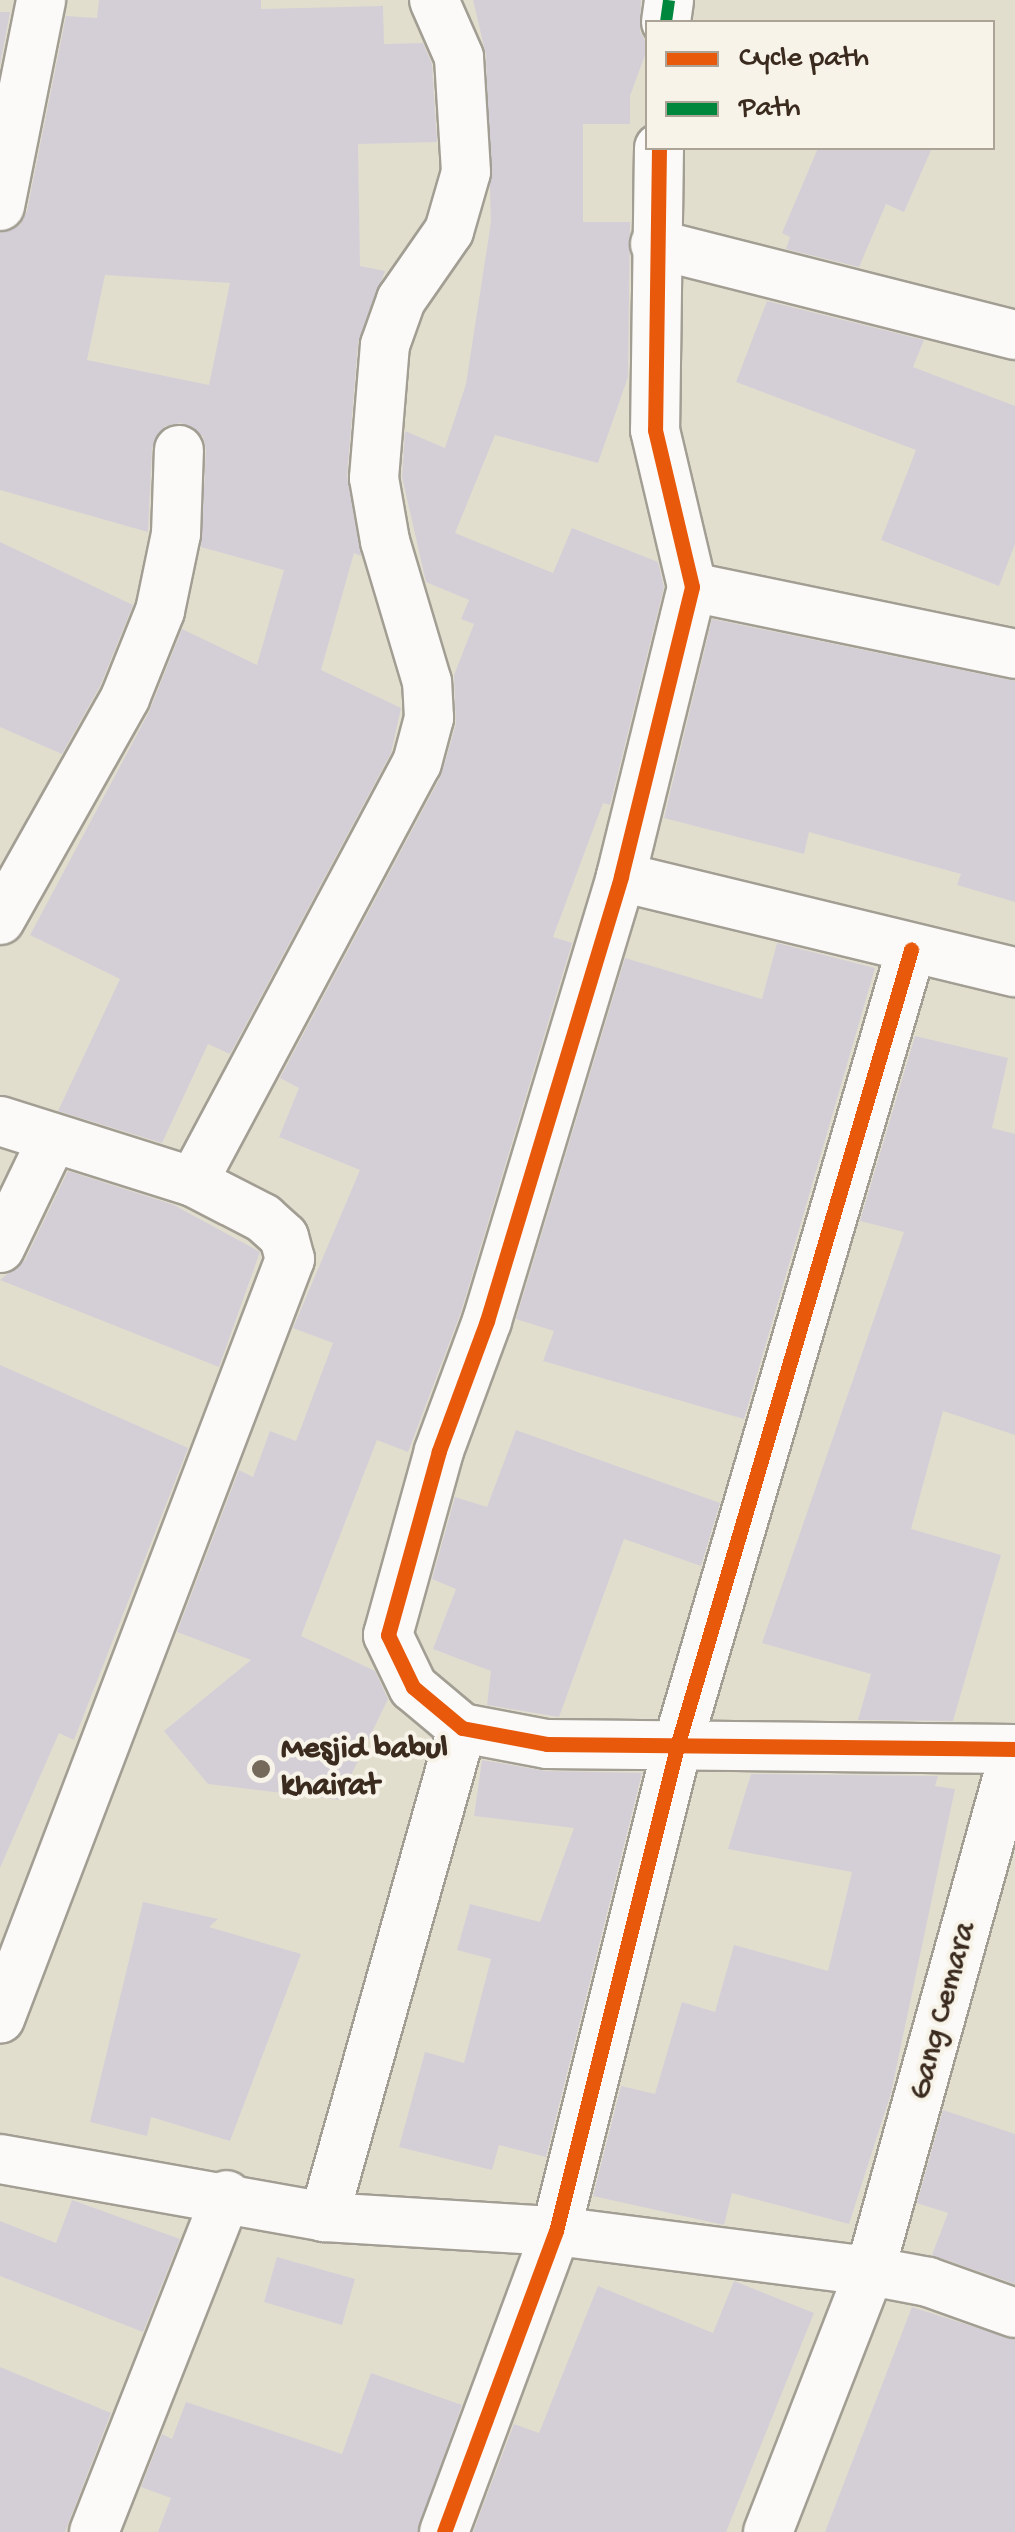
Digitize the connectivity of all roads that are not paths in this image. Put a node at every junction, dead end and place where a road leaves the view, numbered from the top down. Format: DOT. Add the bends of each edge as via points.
graph roads {
  1 [pos="41,0"];
  2 [pos="434,0"];
  3 [pos="658,150"];
  4 [pos="0,206"];
  5 [pos="655,244"];
  6 [pos="1015,335"];
  7 [pos="179,450"];
  8 [pos="692,587"];
  9 [pos="1015,654"];
  10 [pos="621,877"];
  11 [pos="0,920"];
  12 [pos="911,950"];
  13 [pos="1015,972"];
  14 [pos="0,1122"];
  15 [pos="53,1138"];
  16 [pos="193,1182"];
  17 [pos="0,1248"];
  18 [pos="462,1728"];
  19 [pos="678,1743"];
  20 [pos="1015,1749"];
  21 [pos="0,2019"];
  22 [pos="0,2159"];
  23 [pos="227,2195"];
  24 [pos="324,2217"];
  25 [pos="556,2231"];
  26 [pos="870,2271"];
  27 [pos="1015,2313"];
  28 [pos="94,2532"];
  29 [pos="444,2532"];
  30 [pos="768,2532"];
  1 -- 4 [label="street"];
  2 -- 16 [label="street" via="459,57 466,172 449,231 401,300 385,344 374,478 385,541 428,682 429,718 417,763"];
  3 -- 5 [label="street"];
  5 -- 6 [label="street"];
  5 -- 8 [label="street" via="655,430"];
  7 -- 11 [label="street" via="176,534 160,611 125,698"];
  8 -- 9 [label="street"];
  8 -- 10 [label="street"];
  10 -- 12 [label="street"];
  10 -- 18 [label="street" via="488,1322 439,1451 388,1636 413,1686"];
  12 -- 13 [label="street"];
  12 -- 19 [label="street"];
  14 -- 15 [label="street"];
  15 -- 16 [label="street"];
  15 -- 17 [label="street"];
  16 -- 21 [label="street" via="264,1218 284,1237 286,1282"];
  18 -- 19 [label="street" via="547,1744"];
  18 -- 24 [label="street"];
  19 -- 20 [label="street"];
  19 -- 25 [label="street"];
  20 -- 26 [label="street, Gang Cemara"];
  22 -- 23 [label="street"];
  23 -- 24 [label="street"];
  23 -- 28 [label="street"];
  24 -- 25 [label="street"];
  25 -- 26 [label="street"];
  25 -- 29 [label="street"];
  26 -- 27 [label="street" via="928,2282"];
  26 -- 30 [label="street, Gang Cemara"];
}
